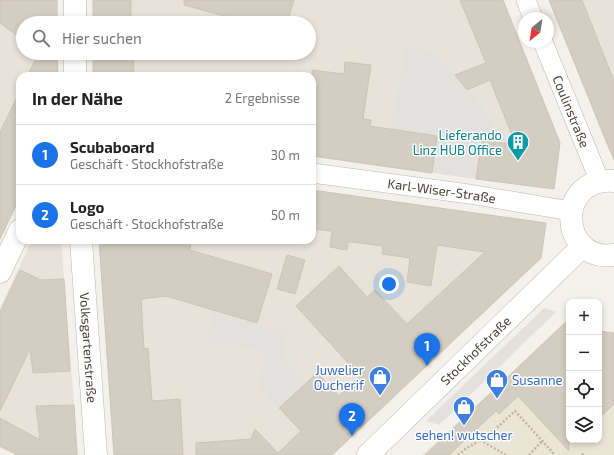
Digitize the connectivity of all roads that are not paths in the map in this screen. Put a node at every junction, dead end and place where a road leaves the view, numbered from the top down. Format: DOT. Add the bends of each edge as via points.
graph roads {
  1 [pos="75,0"];
  2 [pos="526,0"];
  3 [pos="531,12"];
  4 [pos="75,16"];
  5 [pos="546,48"];
  6 [pos="75,60"];
  7 [pos="75,72"];
  8 [pos="316,174"];
  9 [pos="607,182"];
  10 [pos="571,211"];
  11 [pos="16,238"];
  12 [pos="81,244"];
  13 [pos="583,246"];
  14 [pos="614,255"];
  15 [pos="0,272"];
  16 [pos="96,455"];
  17 [pos="368,455"];
  1 -- 4 [label="street"];
  2 -- 3 [label="street"];
  5 -- 9 [label="street, Coulinstraße"];
  6 -- 7 [label="street"];
  8 -- 10 [label="street, Karl-Wiser-Straße"];
  9 -- 10 [label="street" via="584,189 578,195"];
  10 -- 13 [label="street" via="570,221 573,230"];
  11 -- 15 [label="street"];
  12 -- 16 [label="street, Volksgartenstraße"];
  13 -- 14 [label="street" via="600,255"];
  13 -- 17 [label="street, Stockhofstraße"];
}
